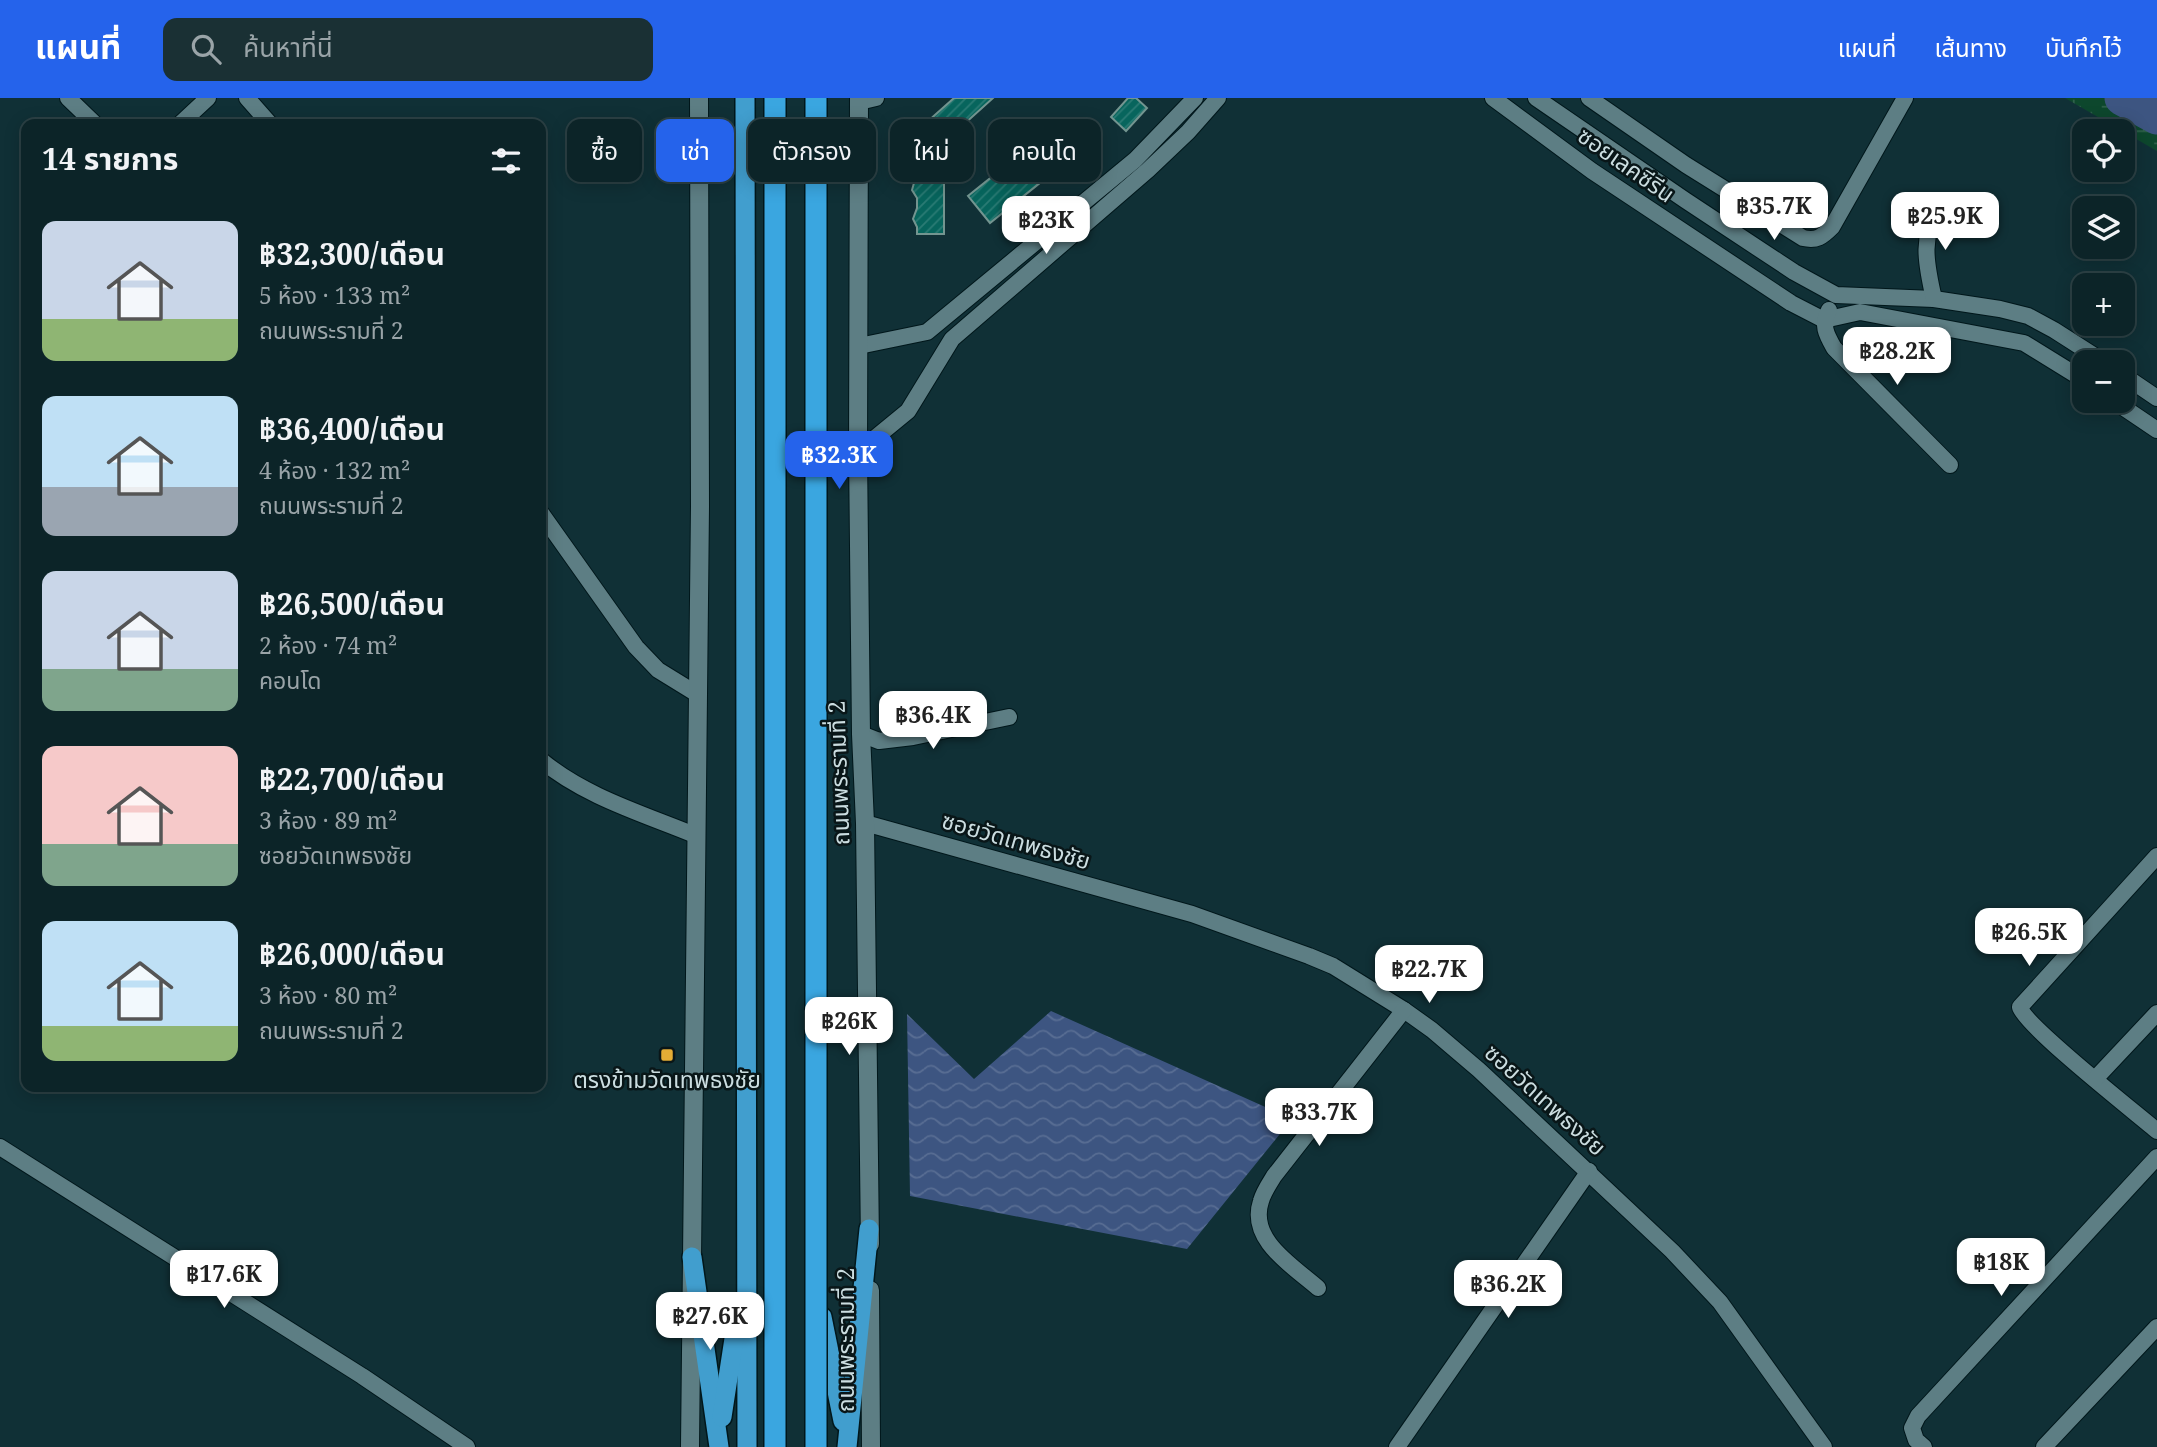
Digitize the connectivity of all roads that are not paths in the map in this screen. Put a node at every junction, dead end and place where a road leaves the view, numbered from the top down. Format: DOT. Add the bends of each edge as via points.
graph roads {
  1 [pos="68,98"];
  2 [pos="208,98"];
  3 [pos="247,98"];
  4 [pos="699,98"];
  5 [pos="745,98"];
  6 [pos="775,98"];
  7 [pos="815,98"];
  8 [pos="1195,98"];
  9 [pos="1218,98"];
  10 [pos="1493,98"];
  11 [pos="1536,98"];
  12 [pos="1589,98"];
  13 [pos="1905,98"];
  14 [pos="865,99"];
  15 [pos="90,119"];
  16 [pos="185,119"];
  17 [pos="266,119"];
  18 [pos="1135,160"];
  19 [pos="1148,170"];
  20 [pos="1940,202"];
  21 [pos="1836,295"];
  22 [pos="1934,299"];
  23 [pos="1824,320"];
  24 [pos="859,346"];
  25 [pos="2085,350"];
  26 [pos="2072,373"];
  27 [pos="2135,383"];
  28 [pos="2157,398"];
  29 [pos="2132,413"];
  30 [pos="2157,430"];
  31 [pos="858,452"];
  32 [pos="1950,465"];
  33 [pos="546,520"];
  34 [pos="697,694"];
  35 [pos="1009,717"];
  36 [pos="860,734"];
  37 [pos="546,765"];
  38 [pos="866,822"];
  39 [pos="697,836"];
  40 [pos="2157,856"];
  41 [pos="1404,1010"];
  42 [pos="2157,1013"];
  43 [pos="2095,1079"];
  44 [pos="2157,1131"];
  45 [pos="0,1147"];
  46 [pos="2157,1157"];
  47 [pos="1589,1171"];
  48 [pos="869,1229"];
  49 [pos="692,1257"];
  50 [pos="746,1261"];
  51 [pos="810,1262"];
  52 [pos="1318,1289"];
  53 [pos="2157,1327"];
  54 [pos="719,1443"];
  55 [pos="847,1443"];
  56 [pos="467,1447"];
  57 [pos="690,1447"];
  58 [pos="747,1447"];
  59 [pos="775,1447"];
  60 [pos="810,1447"];
  61 [pos="817,1447"];
  62 [pos="871,1447"];
  63 [pos="1397,1447"];
  64 [pos="1824,1447"];
  65 [pos="1924,1447"];
  66 [pos="2043,1447"];
  1 -- 15 [label="street"];
  2 -- 16 [label="street"];
  3 -- 17 [label="street"];
  4 -- 34 [label="main road"];
  5 -- 50 [label="highway"];
  6 -- 59 [label="highway"];
  7 -- 51 [label="highway, ถนนพระรามที่ 2"];
  7 -- 61 [label="highway, bridge"];
  8 -- 18 [label="street"];
  9 -- 19 [label="street"];
  10 -- 23 [label="street, ซอยเลคซีรีน" via="1592,171 1791,303"];
  11 -- 21 [label="street, ซอยเลคซีรีน" via="1783,265"];
  12 -- 13 [label="street" via="1802,238 1814,240 1832,227"];
  14 -- 24 [label="main road, ถนนพระรามที่ 2"];
  18 -- 19 [label="street"];
  18 -- 24 [label="street" via="927,332"];
  19 -- 31 [label="street" via="952,339 908,411"];
  20 -- 22 [label="street" via="1927,234"];
  21 -- 22 [label="street, ซอยเลคซีรีน"];
  21 -- 23 [label="street"];
  22 -- 25 [label="street, ซอยเลคซีรีน" via="2028,316"];
  23 -- 26 [label="street" via="1860,312 2024,343"];
  23 -- 32 [label="street" via="1834,348"];
  24 -- 31 [label="main road, ถนนพระรามที่ 2"];
  27 -- 28 [label="street"];
  29 -- 30 [label="street"];
  31 -- 36 [label="main road, ถนนพระรามที่ 2"];
  33 -- 34 [label="street" via="636,647 658,670"];
  34 -- 39 [label="main road"];
  35 -- 36 [label="street" via="879,741"];
  36 -- 38 [label="main road, ถนนพระรามที่ 2"];
  37 -- 39 [label="street" via="592,793"];
  38 -- 41 [label="street, ซอยวัดเทพธงชัย" via="1205,918 1333,966"];
  38 -- 48 [label="main road, ถนนพระรามที่ 2"];
  39 -- 49 [label="main road"];
  40 -- 43 [label="street" via="2020,1007 2026,1018"];
  41 -- 47 [label="street, ซอยวัดเทพธงชัย" via="1479,1070"];
  41 -- 52 [label="street" via="1274,1176 1261,1200 1258,1216 1269,1245"];
  42 -- 43 [label="street"];
  43 -- 44 [label="street"];
  45 -- 56 [label="street"];
  46 -- 65 [label="street" via="1917,1416 1912,1427"];
  47 -- 63 [label="street"];
  47 -- 64 [label="street, ซอยวัดเทพธงชัย" via="1720,1302"];
  48 -- 55 [label="highway"];
  48 -- 62 [label="main road, ถนนพระรามที่ 2"];
  49 -- 54 [label="highway"];
  49 -- 57 [label="main road"];
  50 -- 54 [label="highway"];
  50 -- 58 [label="highway"];
  51 -- 55 [label="highway"];
  51 -- 60 [label="highway, ถนนพระรามที่ 2"];
  53 -- 66 [label="street"];
}
